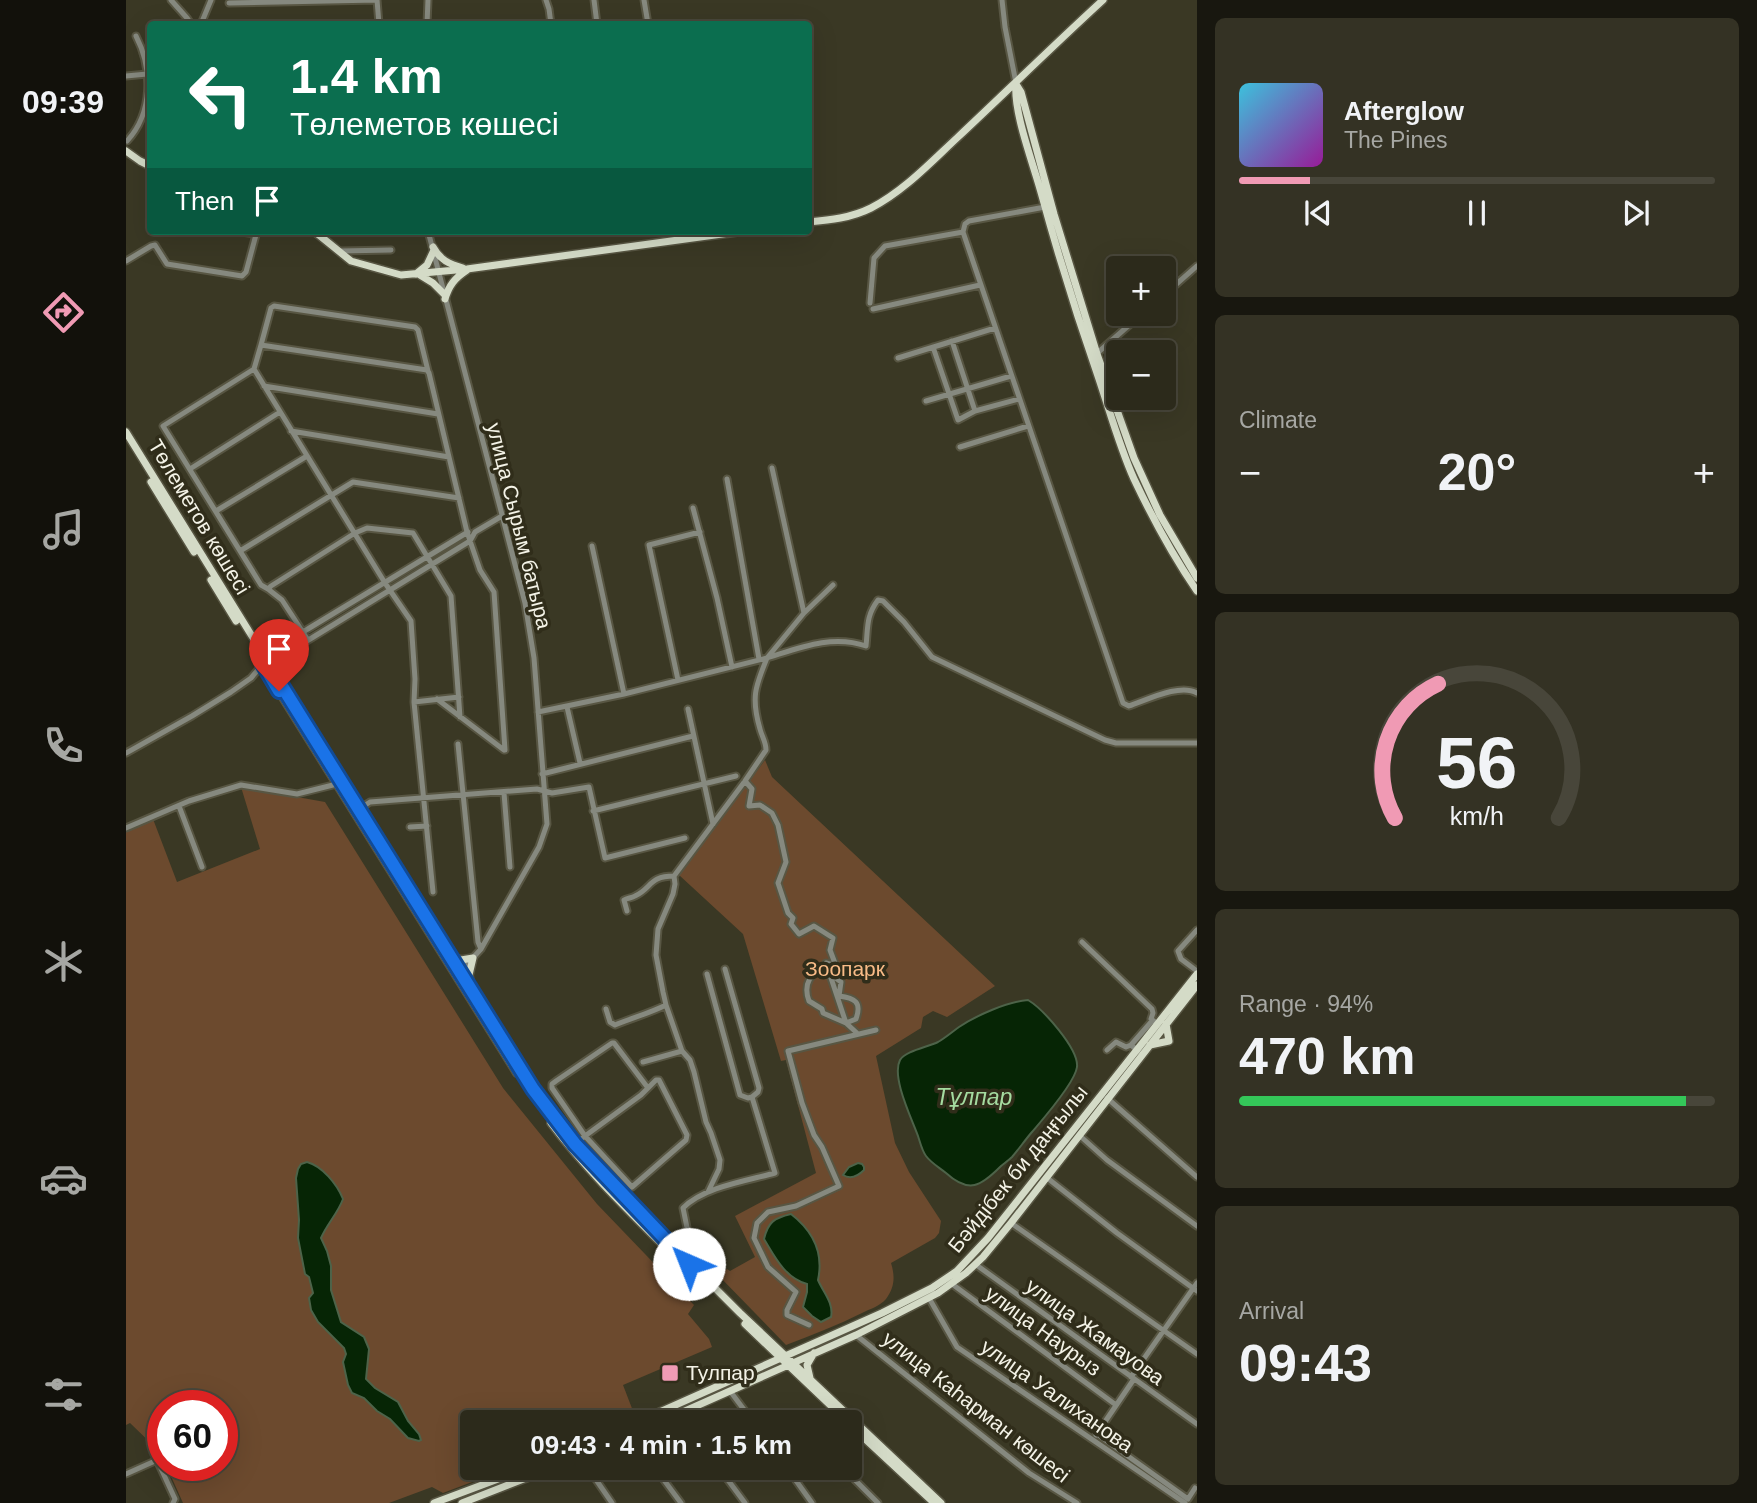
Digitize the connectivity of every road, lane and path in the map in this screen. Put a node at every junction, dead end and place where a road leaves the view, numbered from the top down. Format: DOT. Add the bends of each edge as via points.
graph roads {
  1 [pos="171,0"];
  2 [pos="211,0"];
  3 [pos="377,0"];
  4 [pos="428,0"];
  5 [pos="546,0"];
  6 [pos="594,0"];
  7 [pos="644,0"];
  8 [pos="1002,0"];
  9 [pos="1103,0"];
  10 [pos="229,3"];
  11 [pos="189,21"];
  12 [pos="202,21"];
  13 [pos="379,21"];
  14 [pos="428,21"];
  15 [pos="551,21"];
  16 [pos="597,21"];
  17 [pos="648,21"];
  18 [pos="136,36"];
  19 [pos="147,62"];
  20 [pos="147,74"];
  21 [pos="126,76"];
  22 [pos="1016,83"];
  23 [pos="147,101"];
  24 [pos="127,141"];
  25 [pos="126,151"];
  26 [pos="147,164"];
  27 [pos="1045,207"];
  28 [pos="812,221"];
  29 [pos="963,232"];
  30 [pos="256,235"];
  31 [pos="319,235"];
  32 [pos="429,235"];
  33 [pos="715,235"];
  34 [pos="433,248"];
  35 [pos="390,250"];
  36 [pos="337,251"];
  37 [pos="126,261"];
  38 [pos="1197,266"];
  39 [pos="469,269"];
  40 [pos="439,271"];
  41 [pos="417,275"];
  42 [pos="1176,284"];
  43 [pos="980,285"];
  44 [pos="445,297"];
  45 [pos="1128,326"];
  46 [pos="995,328"];
  47 [pos="952,341"];
  48 [pos="261,345"];
  49 [pos="933,347"];
  50 [pos="1094,356"];
  51 [pos="898,358"];
  52 [pos="254,369"];
  53 [pos="429,372"];
  54 [pos="1011,376"];
  55 [pos="264,386"];
  56 [pos="967,389"];
  57 [pos="949,394"];
  58 [pos="1018,398"];
  59 [pos="926,401"];
  60 [pos="975,411"];
  61 [pos="280,412"];
  62 [pos="438,414"];
  63 [pos="1028,426"];
  64 [pos="292,431"];
  65 [pos="126,432"];
  66 [pos="126,441"];
  67 [pos="960,447"];
  68 [pos="307,456"];
  69 [pos="449,457"];
  70 [pos="772,468"];
  71 [pos="190,469"];
  72 [pos="727,479"];
  73 [pos="331,495"];
  74 [pos="459,498"];
  75 [pos="693,508"];
  76 [pos="216,511"];
  77 [pos="502,516"];
  78 [pos="467,531"];
  79 [pos="475,532"];
  80 [pos="700,532"];
  81 [pos="355,533"];
  82 [pos="470,541"];
  83 [pos="593,546"];
  84 [pos="240,551"];
  85 [pos="428,555"];
  86 [pos="433,564"];
  87 [pos="1197,578"];
  88 [pos="385,583"];
  89 [pos="833,584"];
  90 [pos="268,589"];
  91 [pos="1197,589"];
  92 [pos="390,591"];
  93 [pos="804,613"];
  94 [pos="303,632"];
  95 [pos="308,640"];
  96 [pos="278,654"];
  97 [pos="767,658"];
  98 [pos="759,659"];
  99 [pos="265,663"];
  100 [pos="732,667"];
  101 [pos="678,680"];
  102 [pos="1197,693"];
  103 [pos="624,694"];
  104 [pos="458,697"];
  105 [pos="437,699"];
  106 [pos="415,702"];
  107 [pos="567,707"];
  108 [pos="688,709"];
  109 [pos="538,712"];
  110 [pos="460,717"];
  111 [pos="302,724"];
  112 [pos="694,736"];
  113 [pos="1197,743"];
  114 [pos="458,744"];
  115 [pos="126,753"];
  116 [pos="580,763"];
  117 [pos="542,774"];
  118 [pos="736,776"];
  119 [pos="745,781"];
  120 [pos="337,784"];
  121 [pos="704,784"];
  122 [pos="544,791"];
  123 [pos="504,793"];
  124 [pos="464,795"];
  125 [pos="424,798"];
  126 [pos="178,806"];
  127 [pos="359,809"];
  128 [pos="593,811"];
  129 [pos="713,824"];
  130 [pos="427,826"];
  131 [pos="410,827"];
  132 [pos="126,828"];
  133 [pos="685,838"];
  134 [pos="202,867"];
  135 [pos="510,867"];
  136 [pos="674,876"];
  137 [pos="433,892"];
  138 [pos="627,911"];
  139 [pos="1197,930"];
  140 [pos="1082,942"];
  141 [pos="481,949"];
  142 [pos="449,956"];
  143 [pos="474,958"];
  144 [pos="836,965"];
  145 [pos="828,968"];
  146 [pos="725,969"];
  147 [pos="1197,973"];
  148 [pos="458,974"];
  149 [pos="707,974"];
  150 [pos="1197,985"];
  151 [pos="472,991"];
  152 [pos="666,1004"];
  153 [pos="606,1009"];
  154 [pos="846,1023"];
  155 [pos="1159,1023"];
  156 [pos="876,1030"];
  157 [pos="859,1034"];
  158 [pos="1149,1045"];
  159 [pos="1137,1049"];
  160 [pos="1107,1050"];
  161 [pos="682,1051"];
  162 [pos="643,1062"];
  163 [pos="648,1088"];
  164 [pos="1105,1096"];
  165 [pos="752,1097"];
  166 [pos="1079,1135"];
  167 [pos="584,1136"];
  168 [pos="575,1144"];
  169 [pos="1046,1177"];
  170 [pos="1197,1177"];
  171 [pos="632,1187"];
  172 [pos="708,1192"];
  173 [pos="623,1196"];
  174 [pos="1011,1223"];
  175 [pos="1197,1226"];
  176 [pos="689,1264"];
  177 [pos="975,1264"];
  178 [pos="952,1284"];
  179 [pos="1196,1287"];
  180 [pos="929,1298"];
  181 [pos="809,1325"];
  182 [pos="1163,1330"];
  183 [pos="856,1335"];
  184 [pos="814,1353"];
  185 [pos="1197,1354"];
  186 [pos="782,1357"];
  187 [pos="790,1364"];
  188 [pos="768,1373"];
  189 [pos="798,1375"];
  190 [pos="810,1378"];
  191 [pos="1132,1378"];
  192 [pos="730,1391"];
  193 [pos="697,1395"];
  194 [pos="701,1404"];
  195 [pos="1116,1405"];
  196 [pos="664,1410"];
  197 [pos="686,1410"];
  198 [pos="744,1410"];
  199 [pos="835,1410"];
  200 [pos="1197,1424"];
  201 [pos="1097,1434"];
  202 [pos="862,1435"];
  203 [pos="1092,1440"];
  204 [pos="126,1474"];
  205 [pos="495,1480"];
  206 [pos="521,1480"];
  207 [pos="596,1480"];
  208 [pos="664,1480"];
  209 [pos="728,1480"];
  210 [pos="796,1480"];
  211 [pos="855,1480"];
  212 [pos="1196,1487"];
  213 [pos="173,1503"];
  214 [pos="435,1503"];
  215 [pos="462,1503"];
  216 [pos="612,1503"];
  217 [pos="681,1503"];
  218 [pos="745,1503"];
  219 [pos="812,1503"];
  220 [pos="878,1503"];
  221 [pos="934,1503"];
  222 [pos="941,1503"];
  223 [pos="1077,1503"];
  224 [pos="1185,1503"];
  1 -- 11 [label="street"];
  2 -- 12 [label="street"];
  3 -- 10 [label="street"];
  3 -- 13 [label="street"];
  4 -- 14 [label="street"];
  5 -- 15 [label="street"];
  6 -- 16 [label="street"];
  7 -- 17 [label="street"];
  8 -- 22 [label="street"];
  9 -- 22 [label="main road"];
  18 -- 19 [label="street"];
  20 -- 21 [label="street"];
  22 -- 27 [label="main road" via="1021,121"];
  22 -- 28 [label="main road" via="893,194 853,215"];
  22 -- 50 [label="main road"];
  23 -- 24 [label="street" via="142,119"];
  25 -- 26 [label="main road"];
  27 -- 29 [label="street" via="969,221"];
  27 -- 50 [label="main road" via="1077,316"];
  29 -- 43 [label="street"];
  29 -- 43 [label="street" via="885,246 874,258 872,306"];
  30 -- 37 [label="street" via="243,276 167,264 155,245"];
  31 -- 36 [label="main road"];
  32 -- 34 [label="street, улица Сырым батыра"];
  33 -- 39 [label="main road"];
  34 -- 39 [label="main road" via="445,261"];
  34 -- 40 [label="street, улица Сырым батыра"];
  34 -- 41 [label="main road" via="427,265"];
  35 -- 36 [label="street"];
  36 -- 41 [label="main road" via="351,261"];
  38 -- 42 [label="street"];
  39 -- 40 [label="main road"];
  39 -- 44 [label="main road" via="454,280"];
  40 -- 41 [label="main road"];
  40 -- 44 [label="street, улица Сырым батыра"];
  41 -- 44 [label="main road" via="433,283"];
  43 -- 46 [label="street"];
  44 -- 77 [label="street, улица Сырым батыра"];
  45 -- 50 [label="street"];
  46 -- 47 [label="street"];
  46 -- 54 [label="street"];
  47 -- 49 [label="street"];
  47 -- 56 [label="street"];
  48 -- 52 [label="street"];
  48 -- 53 [label="street"];
  48 -- 53 [label="street" via="274,306 415,327"];
  49 -- 51 [label="street"];
  49 -- 57 [label="street"];
  50 -- 87 [label="main road" via="1160,515"];
  50 -- 91 [label="main road" via="1134,478 1168,545"];
  52 -- 55 [label="street"];
  52 -- 71 [label="street" via="163,426"];
  53 -- 62 [label="street"];
  54 -- 56 [label="street"];
  54 -- 58 [label="street"];
  55 -- 61 [label="street"];
  55 -- 62 [label="street"];
  56 -- 57 [label="street"];
  56 -- 60 [label="street"];
  57 -- 59 [label="street"];
  57 -- 60 [label="street" via="958,419"];
  58 -- 60 [label="street"];
  58 -- 63 [label="street"];
  61 -- 64 [label="street"];
  61 -- 71 [label="street"];
  62 -- 69 [label="street"];
  63 -- 67 [label="street"];
  63 -- 102 [label="street" via="1123,703 1129,706 1174,691"];
  64 -- 68 [label="street"];
  64 -- 69 [label="street"];
  65 -- 99 [label="main road, Төлеметов көшесі"];
  66 -- 99 [label="main road, Төлеметов көшесі"];
  68 -- 73 [label="street"];
  68 -- 76 [label="street"];
  69 -- 74 [label="street"];
  70 -- 93 [label="street"];
  71 -- 76 [label="street"];
  72 -- 98 [label="street"];
  73 -- 74 [label="street" via="355,482"];
  73 -- 81 [label="street"];
  73 -- 84 [label="street"];
  74 -- 78 [label="street"];
  75 -- 80 [label="street"];
  76 -- 84 [label="street"];
  77 -- 79 [label="street"];
  77 -- 109 [label="street, улица Сырым батыра" via="525,603"];
  78 -- 79 [label="street"];
  78 -- 82 [label="street"];
  78 -- 85 [label="street"];
  79 -- 82 [label="street"];
  80 -- 100 [label="street"];
  80 -- 101 [label="street" via="649,545"];
  81 -- 85 [label="street" via="368,528 414,533"];
  81 -- 88 [label="street"];
  81 -- 90 [label="street"];
  82 -- 86 [label="street"];
  82 -- 110 [label="street" via="494,592 505,750"];
  83 -- 103 [label="street"];
  84 -- 90 [label="street"];
  85 -- 86 [label="street"];
  85 -- 88 [label="street"];
  86 -- 92 [label="street"];
  86 -- 104 [label="street" via="451,596"];
  88 -- 92 [label="street"];
  88 -- 94 [label="street"];
  89 -- 93 [label="street"];
  90 -- 94 [label="street" via="282,600"];
  92 -- 95 [label="street"];
  92 -- 106 [label="street" via="411,621"];
  93 -- 97 [label="street"];
  94 -- 95 [label="street"];
  94 -- 96 [label="street" via="279,648"];
  95 -- 96 [label="street"];
  96 -- 99 [label="street"];
  97 -- 98 [label="street"];
  97 -- 113 [label="street" via="824,641 866,646 867,621 878,600 904,622 932,657 1105,740"];
  97 -- 119 [label="street" via="757,681 754,706 766,750"];
  98 -- 100 [label="street"];
  99 -- 111 [label="main road, Төлеметов көшесі"];
  99 -- 115 [label="street" via="231,692"];
  100 -- 101 [label="street"];
  101 -- 103 [label="street"];
  103 -- 107 [label="street"];
  104 -- 105 [label="street"];
  104 -- 110 [label="street"];
  105 -- 106 [label="street"];
  105 -- 110 [label="street"];
  106 -- 125 [label="street"];
  107 -- 109 [label="street"];
  107 -- 116 [label="street"];
  108 -- 112 [label="street"];
  109 -- 117 [label="street, улица Сырым батыра"];
  111 -- 120 [label="main road, Төлеметов көшесі"];
  111 -- 127 [label="main road, Төлеметов көшесі"];
  112 -- 116 [label="street"];
  112 -- 121 [label="street"];
  114 -- 124 [label="street"];
  116 -- 117 [label="street"];
  117 -- 122 [label="street, улица Сырым батыра"];
  118 -- 121 [label="street"];
  119 -- 129 [label="street"];
  119 -- 144 [label="street" via="752,789 749,806 760,805 772,813 778,825 786,862 778,883 791,923 799,934 814,926 833,938 830,950"];
  120 -- 126 [label="street" via="297,794 241,785"];
  120 -- 148 [label="main road, Төлеметов көшесі"];
  121 -- 128 [label="street"];
  121 -- 129 [label="street"];
  122 -- 123 [label="street"];
  122 -- 128 [label="street" via="589,788"];
  122 -- 141 [label="street, улица Сырым батыра" via="547,824 542,841"];
  123 -- 124 [label="street"];
  123 -- 135 [label="street"];
  124 -- 125 [label="street"];
  124 -- 141 [label="street"];
  125 -- 127 [label="street" via="370,802"];
  125 -- 130 [label="street"];
  126 -- 132 [label="street"];
  126 -- 134 [label="street"];
  127 -- 142 [label="main road, Төлеметов көшесі"];
  128 -- 133 [label="street" via="605,858"];
  129 -- 136 [label="street"];
  130 -- 131 [label="street"];
  130 -- 137 [label="street"];
  136 -- 138 [label="street" via="653,880 638,895 627,898"];
  136 -- 152 [label="street" via="673,894 657,929 656,955"];
  139 -- 147 [label="street" via="1178,951"];
  140 -- 155 [label="street" via="1152,1009 1151,1019"];
  141 -- 143 [label="street, улица Сырым батыра"];
  142 -- 143 [label="main road"];
  142 -- 148 [label="main road, Төлеметов көшесі"];
  143 -- 148 [label="street, улица Сырым батыра"];
  143 -- 151 [label="main road" via="469,975"];
  144 -- 145 [label="street" via="826,963"];
  144 -- 154 [label="street" via="833,976 841,982 839,996 856,1001 859,1010 856,1019"];
  145 -- 154 [label="street"];
  145 -- 154 [label="street" via="812,975 806,993 823,1013"];
  146 -- 165 [label="street" via="759,1088"];
  147 -- 155 [label="main road, Бәйдібек би даңғылы"];
  148 -- 151 [label="main road, Төлеметов көшесі"];
  148 -- 186 [label="main road, Төлеметов көшесі" via="529,1091 575,1154 636,1219"];
  149 -- 165 [label="street" via="740,1095"];
  150 -- 155 [label="main road, Бәйдібек би даңғылы"];
  151 -- 168 [label="main road, Төлеметов көшесі" via="533,1089"];
  152 -- 153 [label="street" via="615,1024"];
  152 -- 161 [label="street"];
  154 -- 157 [label="street"];
  155 -- 158 [label="main road, Бәйдібек би даңғылы"];
  155 -- 158 [label="main road" via="1169,1041"];
  155 -- 159 [label="main road, Бәйдібек би даңғылы"];
  156 -- 157 [label="street"];
  157 -- 181 [label="street" via="788,1051 814,1135 839,1186 796,1206 768,1212 757,1223 754,1238 768,1266 796,1292 787,1315"];
  158 -- 159 [label="main road, Бәйдібек би даңғылы"];
  159 -- 160 [label="street" via="1116,1042"];
  159 -- 164 [label="main road, Бәйдібек би даңғылы"];
  161 -- 162 [label="street"];
  161 -- 172 [label="street" via="690,1060 720,1160"];
  163 -- 167 [label="street"];
  163 -- 167 [label="street" via="614,1043 556,1081 552,1088"];
  163 -- 171 [label="street" via="659,1080 687,1135"];
  164 -- 166 [label="main road, Бәйдібек би даңғылы"];
  164 -- 170 [label="street"];
  164 -- 186 [label="main road, Бәйдібек би даңғылы" via="957,1270 892,1308"];
  165 -- 172 [label="street" via="775,1172"];
  166 -- 169 [label="main road, Бәйдібек би даңғылы"];
  166 -- 175 [label="street"];
  167 -- 168 [label="street"];
  167 -- 171 [label="street"];
  168 -- 173 [label="main road, Төлеметов көшесі"];
  169 -- 174 [label="main road, Бәйдібек би даңғылы"];
  169 -- 179 [label="street"];
  171 -- 173 [label="street"];
  172 -- 176 [label="street" via="682,1208 692,1252"];
  173 -- 176 [label="main road, Төлеметов көшесі"];
  174 -- 177 [label="main road, Бәйдібек би даңғылы"];
  174 -- 182 [label="street"];
  176 -- 186 [label="main road, Төлеметов көшесі"];
  177 -- 178 [label="main road, Бәйдібек би даңғылы"];
  177 -- 191 [label="street, улица Жамауова"];
  178 -- 180 [label="main road, Бәйдібек би даңғылы"];
  178 -- 195 [label="street, улица Наурыз"];
  179 -- 182 [label="street"];
  180 -- 183 [label="main road, Бәйдібек би даңғылы"];
  180 -- 203 [label="street, улица Уалиханова" via="957,1347"];
  182 -- 185 [label="street"];
  182 -- 191 [label="street"];
  183 -- 184 [label="main road, Бәйдібек би даңғылы"];
  183 -- 223 [label="street, улица Каһарман көшесі" via="1029,1473"];
  184 -- 187 [label="main road, Бәйдібек би даңғылы"];
  184 -- 190 [label="main road" via="807,1365"];
  186 -- 187 [label="main road, Төлеметов көшесі"];
  186 -- 193 [label="main road, Бәйдібек би даңғылы"];
  187 -- 188 [label="main road, Бәйдібек би даңғылы"];
  187 -- 189 [label="main road, Төлеметов көшесі"];
  187 -- 190 [label="main road, Төлеметов көшесі"];
  188 -- 189 [label="main road"];
  188 -- 192 [label="main road, Бәйдібек би даңғылы"];
  189 -- 199 [label="main road, Төлеметов көшесі"];
  190 -- 222 [label="main road, Төлеметов көшесі"];
  191 -- 195 [label="street"];
  191 -- 200 [label="street, улица Жамауова"];
  192 -- 194 [label="main road, Бәйдібек би даңғылы"];
  192 -- 198 [label="street"];
  193 -- 194 [label="main road"];
  193 -- 196 [label="main road, Бәйдібек би даңғылы"];
  194 -- 197 [label="main road, Бәйдібек би даңғылы"];
  195 -- 201 [label="street"];
  201 -- 203 [label="street"];
  201 -- 212 [label="street" via="1188,1499"];
  202 -- 221 [label="main road, Төлеметов көшесі"];
  203 -- 224 [label="street, улица Уалиханова"];
  204 -- 213 [label="street" via="158,1462"];
  205 -- 214 [label="main road"];
  206 -- 215 [label="main road"];
  207 -- 216 [label="street"];
  208 -- 217 [label="street"];
  209 -- 218 [label="street"];
  210 -- 219 [label="street"];
  211 -- 220 [label="street"];
}
